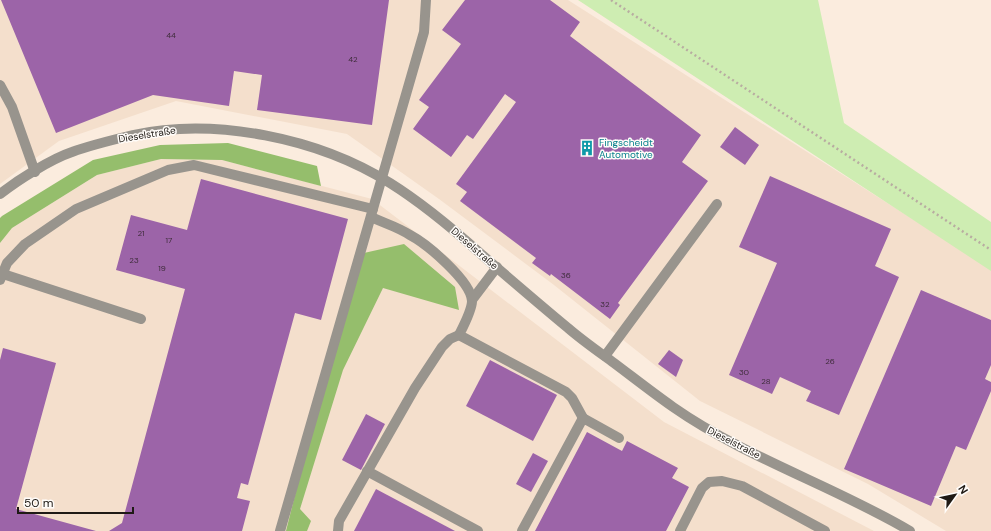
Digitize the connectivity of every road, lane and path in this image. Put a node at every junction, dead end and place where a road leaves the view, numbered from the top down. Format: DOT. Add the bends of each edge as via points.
graph roads {
  1 [pos="426,0"];
  2 [pos="611,0"];
  3 [pos="0,85"];
  4 [pos="35,172"];
  5 [pos="382,178"];
  6 [pos="0,194"];
  7 [pos="717,204"];
  8 [pos="372,213"];
  9 [pos="991,250"];
  10 [pos="496,267"];
  11 [pos="1,277"];
  12 [pos="472,300"];
  13 [pos="142,319"];
  14 [pos="459,335"];
  15 [pos="605,356"];
  16 [pos="583,418"];
  17 [pos="619,438"];
  18 [pos="368,471"];
  19 [pos="280,531"];
  20 [pos="338,531"];
  21 [pos="478,531"];
  22 [pos="522,531"];
  23 [pos="680,531"];
  24 [pos="825,531"];
  25 [pos="910,531"];
  1 -- 5 [label="street" via="424,32"];
  2 -- 9 [label="path"];
  3 -- 4 [label="street" via="12,107"];
  4 -- 5 [label="street, Dieselstraße" via="70,152 107,141 183,128 271,137 344,159"];
  4 -- 6 [label="street, Dieselstraße"];
  5 -- 8 [label="street"];
  5 -- 10 [label="street, Dieselstraße" via="436,215"];
  7 -- 15 [label="street"];
  8 -- 11 [label="street" via="194,165 168,170 76,209 25,244 7,263"];
  8 -- 12 [label="street" via="426,246 464,282"];
  8 -- 19 [label="street"];
  10 -- 12 [label="street"];
  10 -- 15 [label="street, Dieselstraße"];
  11 -- 13 [label="street"];
  12 -- 14 [label="street"];
  14 -- 16 [label="street" via="566,392"];
  14 -- 18 [label="street" via="442,347 415,388"];
  15 -- 25 [label="street, Dieselstraße" via="694,421"];
  16 -- 17 [label="street"];
  16 -- 22 [label="street"];
  18 -- 20 [label="street" via="339,521"];
  18 -- 21 [label="street"];
  23 -- 24 [label="street" via="702,488 709,482 722,481 742,486"];
}
